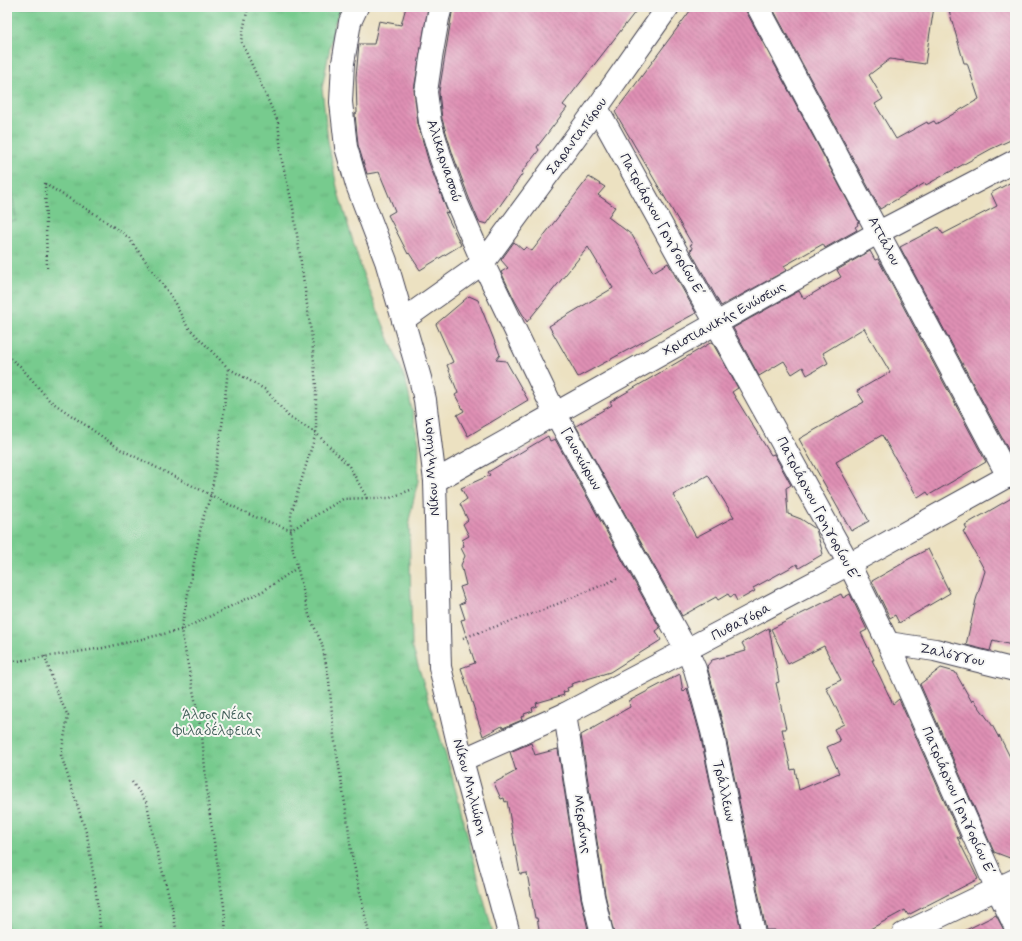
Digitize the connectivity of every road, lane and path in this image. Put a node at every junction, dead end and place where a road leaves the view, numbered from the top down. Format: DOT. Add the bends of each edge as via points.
graph roads {
  1 [pos="248,7"];
  2 [pos="357,7"];
  3 [pos="441,7"];
  4 [pos="668,7"];
  5 [pos="758,7"];
  6 [pos="597,108"];
  7 [pos="1015,161"];
  8 [pos="879,232"];
  9 [pos="483,263"];
  10 [pos="47,268"];
  11 [pos="403,320"];
  12 [pos="716,323"];
  13 [pos="7,356"];
  14 [pos="228,368"];
  15 [pos="556,412"];
  16 [pos="316,433"];
  17 [pos="1012,477"];
  18 [pos="435,481"];
  19 [pos="211,495"];
  20 [pos="367,498"];
  21 [pos="291,530"];
  22 [pos="849,564"];
  23 [pos="297,568"];
  24 [pos="642,568"];
  25 [pos="181,630"];
  26 [pos="888,643"];
  27 [pos="440,646"];
  28 [pos="687,650"];
  29 [pos="45,656"];
  30 [pos="7,660"];
  31 [pos="1015,670"];
  32 [pos="565,714"];
  33 [pos="462,760"];
  34 [pos="132,782"];
  35 [pos="1006,884"];
  36 [pos="1015,926"];
  37 [pos="102,934"];
  38 [pos="177,934"];
  39 [pos="226,934"];
  40 [pos="369,934"];
  41 [pos="509,934"];
  42 [pos="602,934"];
  43 [pos="754,934"];
  44 [pos="902,934"];
  1 -- 16 [label="path" via="241,40 278,122 282,161 293,208 312,339"];
  2 -- 11 [label="street, Νίκου Μηλιώρη" via="350,22 343,63 340,102 346,146 357,185 386,261"];
  3 -- 9 [label="street, Αλικαρνασσού" via="426,92 430,122 457,203"];
  4 -- 6 [label="street, Σαρανταπόρου"];
  5 -- 8 [label="street, Αττάλου"];
  6 -- 9 [label="street, Σαρανταπόρου"];
  6 -- 12 [label="street, Πατριάρχου Γρηγορίου Ε΄"];
  7 -- 8 [label="street, Χριστιανικής Ενώσεως"];
  8 -- 12 [label="street, Χριστιανικής Ενώσεως"];
  8 -- 17 [label="street, Αττάλου"];
  9 -- 11 [label="street, Σαρανταπόρου"];
  9 -- 15 [label="street, Γανοχώρων"];
  10 -- 14 [label="path" via="45,184 96,214 128,237 171,296 187,326"];
  11 -- 18 [label="street, Νίκου Μηλιώρη" via="425,400"];
  12 -- 15 [label="street, Χριστιανικής Ενώσεως"];
  12 -- 22 [label="street, Πατριάρχου Γρηγορίου Ε΄"];
  13 -- 19 [label="path" via="20,366 49,400 120,449"];
  14 -- 16 [label="path" via="266,390 289,417"];
  14 -- 19 [label="path"];
  15 -- 18 [label="street, Χριστιανικής Ενώσεως"];
  15 -- 24 [label="street, Γανοχώρων"];
  16 -- 20 [label="path" via="349,466"];
  16 -- 21 [label="path" via="291,514"];
  17 -- 22 [label="street, Πυθαγόρα"];
  18 -- 20 [label="path" via="390,498"];
  18 -- 27 [label="street, Νίκου Μηλιώρη"];
  19 -- 21 [label="path" via="250,515"];
  19 -- 25 [label="path" via="202,521"];
  20 -- 21 [label="path" via="343,499"];
  21 -- 23 [label="path"];
  22 -- 26 [label="street, Πατριάρχου Γρηγορίου Ε΄"];
  22 -- 28 [label="street, Πυθαγόρα"];
  23 -- 25 [label="path" via="264,591"];
  23 -- 40 [label="path" via="309,615 322,644 351,851"];
  24 -- 27 [label="path" via="543,610"];
  24 -- 28 [label="street, Γανοχώρων"];
  25 -- 29 [label="path" via="103,648"];
  25 -- 39 [label="path" via="202,735 208,803"];
  26 -- 31 [label="street, Ζαλόγγου" via="935,650"];
  26 -- 35 [label="street, Πατριάρχου Γρηγορίου Ε΄"];
  27 -- 33 [label="street, Νίκου Μηλιώρη" via="440,667"];
  28 -- 32 [label="street, Πυθαγόρα"];
  28 -- 43 [label="street, Τράλλεων" via="695,669 712,732"];
  29 -- 30 [label="path" via="18,661"];
  29 -- 37 [label="path" via="54,688 68,716 61,755 87,835"];
  32 -- 33 [label="street, Πυθαγόρα"];
  32 -- 42 [label="street, Μερσίνης" via="593,896"];
  33 -- 41 [label="street, Νίκου Μηλιώρη"];
  34 -- 38 [label="path" via="147,803"];
  35 -- 36 [label="street, Πατριάρχου Γρηγορίου Ε΄"];
  35 -- 44 [label="street"];
}
